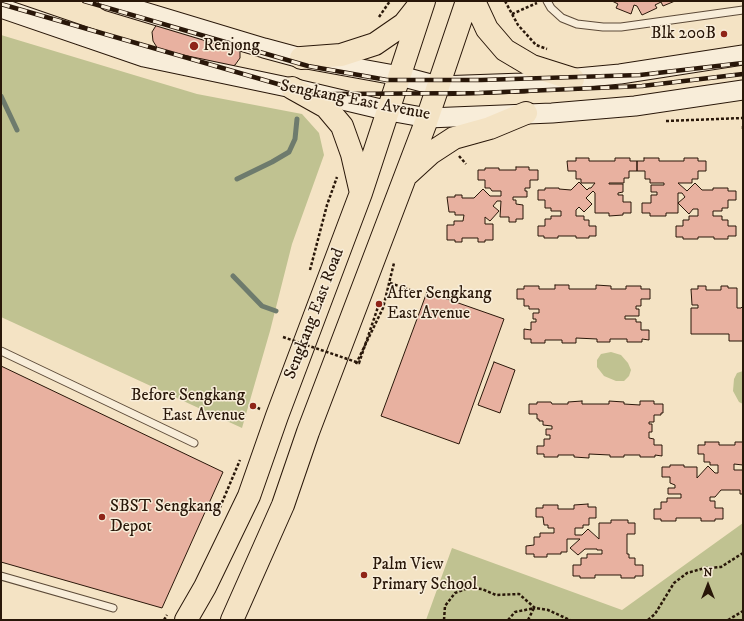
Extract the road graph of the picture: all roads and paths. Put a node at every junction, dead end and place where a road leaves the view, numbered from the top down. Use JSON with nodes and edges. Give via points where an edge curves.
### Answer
{"nodes":[{"id":1,"x":108,"y":1,"type":"edge"},
{"id":2,"x":390,"y":1,"type":"edge"},
{"id":3,"x":423,"y":1,"type":"edge"},
{"id":4,"x":467,"y":1,"type":"edge"},
{"id":5,"x":474,"y":1,"type":"edge"},
{"id":6,"x":505,"y":1,"type":"edge"},
{"id":7,"x":542,"y":1,"type":"edge"},
{"id":8,"x":546,"y":1,"type":"edge"},
{"id":9,"x":1,"y":8,"type":"edge"},
{"id":10,"x":743,"y":10,"type":"edge"},
{"id":11,"x":512,"y":14,"type":"junction"},
{"id":12,"x":379,"y":18,"type":"dead end"},
{"id":13,"x":548,"y":50,"type":"dead end"},
{"id":14,"x":743,"y":55,"type":"edge"},
{"id":15,"x":301,"y":58,"type":"junction"},
{"id":16,"x":400,"y":76,"type":"junction"},
{"id":17,"x":573,"y":79,"type":"junction"},
{"id":18,"x":438,"y":86,"type":"junction"},
{"id":19,"x":292,"y":88,"type":"junction"},
{"id":20,"x":743,"y":90,"type":"edge"},
{"id":21,"x":389,"y":111,"type":"junction"},
{"id":22,"x":526,"y":113,"type":"junction"},
{"id":23,"x":428,"y":118,"type":"junction"},
{"id":24,"x":743,"y":118,"type":"edge"},
{"id":25,"x":663,"y":121,"type":"dead end"},
{"id":26,"x":743,"y":124,"type":"edge"},
{"id":27,"x":743,"y":129,"type":"edge"},
{"id":28,"x":460,"y":157,"type":"dead end"},
{"id":29,"x":466,"y":164,"type":"dead end"},
{"id":30,"x":339,"y":172,"type":"dead end"},
{"id":31,"x":404,"y":178,"type":"junction"},
{"id":32,"x":361,"y":193,"type":"junction"},
{"id":33,"x":394,"y":261,"type":"dead end"},
{"id":34,"x":308,"y":276,"type":"dead end"},
{"id":35,"x":390,"y":283,"type":"junction"},
{"id":36,"x":410,"y":290,"type":"dead end"},
{"id":37,"x":379,"y":304,"type":"dead end"},
{"id":38,"x":292,"y":335,"type":"dead end"},
{"id":39,"x":283,"y":337,"type":"dead end"},
{"id":40,"x":289,"y":342,"type":"dead end"},
{"id":41,"x":1,"y":351,"type":"edge"},
{"id":42,"x":356,"y":364,"type":"dead end"},
{"id":43,"x":263,"y":402,"type":"dead end"},
{"id":44,"x":258,"y":416,"type":"dead end"},
{"id":45,"x":194,"y":443,"type":"dead end"},
{"id":46,"x":240,"y":459,"type":"dead end"},
{"id":47,"x":217,"y":517,"type":"dead end"},
{"id":48,"x":743,"y":553,"type":"edge"},
{"id":49,"x":1,"y":576,"type":"edge"},
{"id":50,"x":113,"y":608,"type":"dead end"},
{"id":51,"x":534,"y":608,"type":"junction"},
{"id":52,"x":743,"y":611,"type":"edge"},
{"id":53,"x":186,"y":620,"type":"edge"},
{"id":54,"x":232,"y":620,"type":"edge"},
{"id":55,"x":444,"y":620,"type":"edge"},
{"id":56,"x":508,"y":620,"type":"edge"},
{"id":57,"x":528,"y":620,"type":"edge"},
{"id":58,"x":570,"y":620,"type":"edge"},
{"id":59,"x":648,"y":620,"type":"edge"},
{"id":60,"x":728,"y":620,"type":"edge"}],
"edges":[{"from":1,"to":15,"type":"main road","name":"Sengkang East Avenue","via":[[219,36]]},
{"from":2,"to":12,"type":"path"},
{"from":3,"to":15,"type":"main road","via":[[404,24],[375,44],[341,55]]},
{"from":3,"to":16,"type":"main road","name":"Sengkang East Road"},
{"from":4,"to":18,"type":"main road","name":"Sengkang East Road"},
{"from":5,"to":17,"type":"main road","via":[[487,29],[504,50],[532,66]]},
{"from":6,"to":11,"type":"path"},
{"from":7,"to":11,"type":"path"},
{"from":8,"to":10,"type":"lane","via":[[562,18],[577,24],[603,27],[621,27]]},
{"from":9,"to":19,"type":"main road","name":"Sengkang East Avenue","via":[[144,57]]},
{"from":11,"to":13,"type":"path","via":[[536,45]]},
{"from":14,"to":17,"type":"main road","name":"Sengkang East Avenue"},
{"from":15,"to":16,"type":"main road","name":"Sengkang East Avenue"},
{"from":16,"to":18,"type":"main road","name":"Sengkang East Avenue"},
{"from":16,"to":21,"type":"main road","name":"Sengkang East Road"},
{"from":17,"to":18,"type":"main road","name":"Sengkang East Avenue","via":[[523,84]]},
{"from":18,"to":23,"type":"main road","name":"Sengkang East Road"},
{"from":19,"to":21,"type":"main road","name":"Sengkang East Avenue"},
{"from":19,"to":32,"type":"main road","via":[[326,107],[342,126]]},
{"from":20,"to":22,"type":"main road","name":"Sengkang East Avenue","via":[[634,106]]},
{"from":21,"to":23,"type":"main road","name":"Sengkang East Avenue"},
{"from":21,"to":32,"type":"main road","name":"Sengkang East Road"},
{"from":22,"to":23,"type":"main road","name":"Sengkang East Avenue"},
{"from":22,"to":31,"type":"main road","via":[[490,128],[454,138],[431,153]]},
{"from":23,"to":31,"type":"main road","name":"Sengkang East Road"},
{"from":24,"to":25,"type":"path"},
{"from":26,"to":27,"type":"path"},
{"from":28,"to":29,"type":"path"},
{"from":30,"to":34,"type":"path","via":[[327,205]]},
{"from":31,"to":54,"type":"main road","name":"Sengkang East Road","via":[[283,505]]},
{"from":32,"to":53,"type":"main road","name":"Sengkang East Road","via":[[249,496]]},
{"from":33,"to":35,"type":"path"},
{"from":35,"to":36,"type":"path"},
{"from":35,"to":42,"type":"path","via":[[383,308]]},
{"from":37,"to":39,"type":"path","bridge":true,"via":[[359,363]]},
{"from":38,"to":40,"type":"path"},
{"from":41,"to":45,"type":"lane"},
{"from":43,"to":44,"type":"path"},
{"from":46,"to":47,"type":"path"},
{"from":48,"to":59,"type":"path","via":[[721,567],[687,573],[674,583],[655,614]]},
{"from":49,"to":50,"type":"lane"},
{"from":51,"to":55,"type":"path","via":[[519,594],[496,595],[482,589],[468,588],[456,593],[445,606]]},
{"from":51,"to":56,"type":"path","via":[[515,612]]},
{"from":51,"to":57,"type":"path"},
{"from":51,"to":58,"type":"path","via":[[548,610]]},
{"from":52,"to":60,"type":"path"}]}
